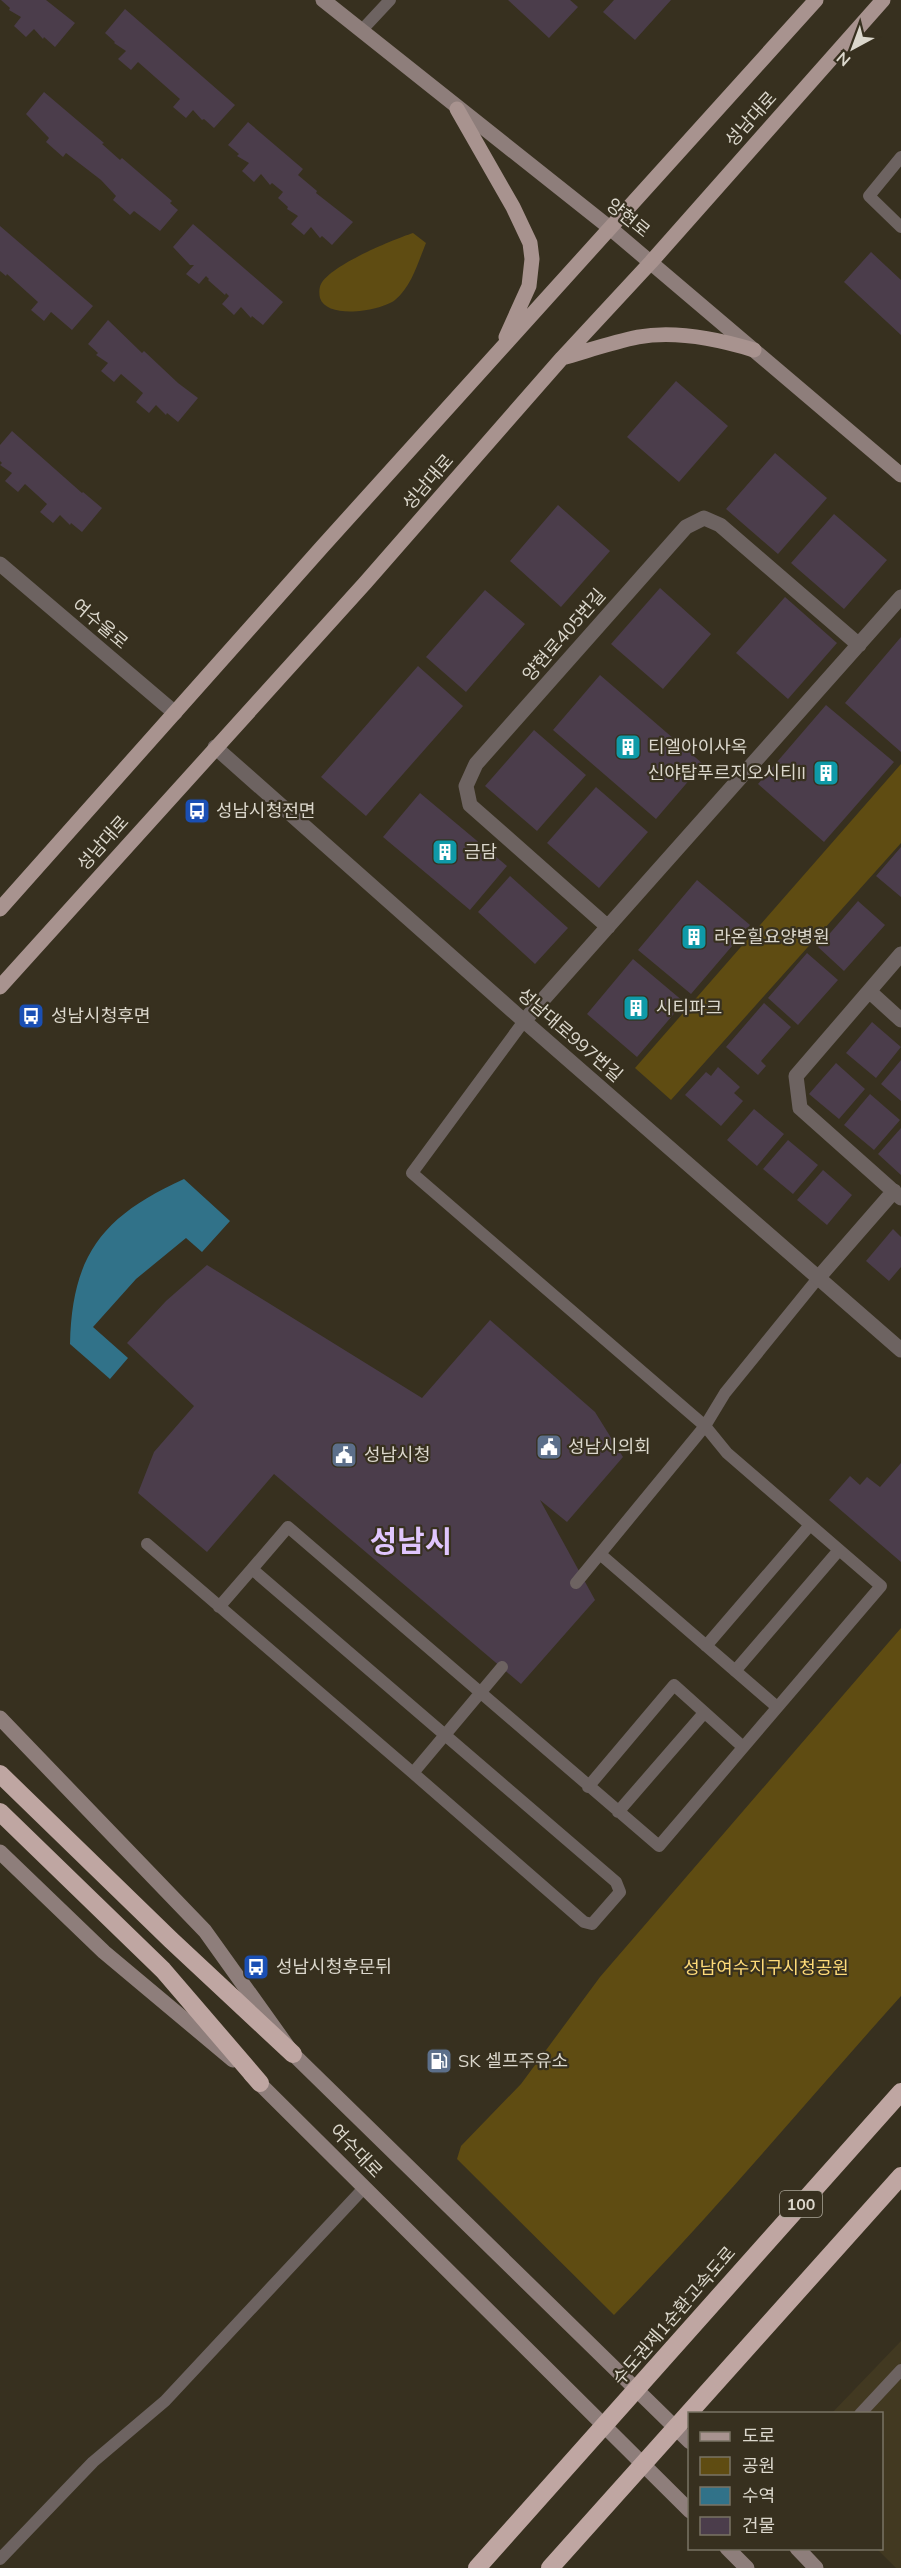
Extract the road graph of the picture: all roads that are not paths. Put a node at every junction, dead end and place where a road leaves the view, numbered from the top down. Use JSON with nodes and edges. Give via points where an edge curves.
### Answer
{"nodes":[{"id":1,"x":323,"y":0,"type":"edge"},
{"id":2,"x":390,"y":0,"type":"edge"},
{"id":3,"x":816,"y":0,"type":"edge"},
{"id":4,"x":883,"y":0,"type":"edge"},
{"id":5,"x":361,"y":31,"type":"junction"},
{"id":6,"x":457,"y":109,"type":"junction"},
{"id":7,"x":901,"y":158,"type":"edge"},
{"id":8,"x":901,"y":227,"type":"edge"},
{"id":9,"x":610,"y":228,"type":"junction"},
{"id":10,"x":651,"y":262,"type":"junction"},
{"id":11,"x":501,"y":349,"type":"junction"},
{"id":12,"x":754,"y":350,"type":"junction"},
{"id":13,"x":562,"y":357,"type":"junction"},
{"id":14,"x":901,"y":473,"type":"edge"},
{"id":15,"x":0,"y":564,"type":"edge"},
{"id":16,"x":901,"y":597,"type":"edge"},
{"id":17,"x":859,"y":645,"type":"junction"},
{"id":18,"x":175,"y":713,"type":"junction"},
{"id":19,"x":215,"y":747,"type":"junction"},
{"id":20,"x":0,"y":909,"type":"edge"},
{"id":21,"x":608,"y":927,"type":"junction"},
{"id":22,"x":901,"y":954,"type":"edge"},
{"id":23,"x":0,"y":987,"type":"edge"},
{"id":24,"x":869,"y":991,"type":"junction"},
{"id":25,"x":901,"y":1020,"type":"edge"},
{"id":26,"x":524,"y":1022,"type":"junction"},
{"id":27,"x":897,"y":1194,"type":"edge"},
{"id":28,"x":819,"y":1277,"type":"junction"},
{"id":29,"x":901,"y":1350,"type":"edge"},
{"id":30,"x":705,"y":1426,"type":"junction"},
{"id":31,"x":810,"y":1525,"type":"junction"},
{"id":32,"x":147,"y":1544,"type":"dead end"},
{"id":33,"x":839,"y":1550,"type":"junction"},
{"id":34,"x":600,"y":1554,"type":"junction"},
{"id":35,"x":252,"y":1569,"type":"junction"},
{"id":36,"x":576,"y":1584,"type":"dead end"},
{"id":37,"x":219,"y":1607,"type":"junction"},
{"id":38,"x":706,"y":1646,"type":"junction"},
{"id":39,"x":502,"y":1667,"type":"dead end"},
{"id":40,"x":735,"y":1671,"type":"junction"},
{"id":41,"x":480,"y":1694,"type":"junction"},
{"id":42,"x":777,"y":1707,"type":"junction"},
{"id":43,"x":704,"y":1713,"type":"junction"},
{"id":44,"x":0,"y":1718,"type":"edge"},
{"id":45,"x":446,"y":1735,"type":"junction"},
{"id":46,"x":743,"y":1747,"type":"junction"},
{"id":47,"x":413,"y":1773,"type":"junction"},
{"id":48,"x":0,"y":1774,"type":"edge"},
{"id":49,"x":588,"y":1787,"type":"junction"},
{"id":50,"x":0,"y":1812,"type":"edge"},
{"id":51,"x":618,"y":1812,"type":"junction"},
{"id":52,"x":0,"y":1852,"type":"edge"},
{"id":53,"x":293,"y":2054,"type":"junction"},
{"id":54,"x":261,"y":2083,"type":"junction"},
{"id":55,"x":901,"y":2092,"type":"edge"},
{"id":56,"x":901,"y":2176,"type":"edge"},
{"id":57,"x":363,"y":2189,"type":"junction"},
{"id":58,"x":901,"y":2370,"type":"edge"},
{"id":59,"x":690,"y":2412,"type":"edge"},
{"id":60,"x":862,"y":2412,"type":"edge"},
{"id":61,"x":688,"y":2414,"type":"edge"},
{"id":62,"x":688,"y":2440,"type":"edge"},
{"id":63,"x":688,"y":2509,"type":"edge"},
{"id":64,"x":729,"y":2550,"type":"edge"},
{"id":65,"x":798,"y":2550,"type":"edge"},
{"id":66,"x":0,"y":2559,"type":"edge"},
{"id":67,"x":477,"y":2568,"type":"edge"},
{"id":68,"x":550,"y":2568,"type":"edge"},
{"id":69,"x":747,"y":2568,"type":"edge"},
{"id":70,"x":816,"y":2568,"type":"edge"}],
"edges":[{"from":1,"to":5,"type":"main road","name":"양현로"},
{"from":2,"to":5,"type":"lane"},
{"from":3,"to":9,"type":"main road","name":"성남대로"},
{"from":4,"to":10,"type":"main road","name":"성남대로"},
{"from":5,"to":6,"type":"main road","name":"양현로"},
{"from":6,"to":9,"type":"main road","name":"양현로"},
{"from":6,"to":11,"type":"main road","via":[[530,243],[529,286]]},
{"from":7,"to":8,"type":"lane","via":[[869,196]]},
{"from":9,"to":10,"type":"main road","name":"양현로"},
{"from":9,"to":11,"type":"main road","name":"성남대로"},
{"from":10,"to":12,"type":"main road","name":"양현로"},
{"from":10,"to":13,"type":"main road","name":"성남대로"},
{"from":11,"to":18,"type":"main road","name":"성남대로"},
{"from":12,"to":13,"type":"main road","via":[[722,341],[664,336],[640,337]]},
{"from":12,"to":14,"type":"main road","name":"양현로"},
{"from":13,"to":19,"type":"main road","name":"성남대로","via":[[366,582]]},
{"from":15,"to":18,"type":"street","name":"여수울로"},
{"from":16,"to":17,"type":"street"},
{"from":17,"to":21,"type":"street"},
{"from":17,"to":21,"type":"street","name":"양현로405번길","via":[[720,525],[704,518],[686,527],[582,643],[476,764],[466,786],[470,805]]},
{"from":18,"to":20,"type":"main road","name":"성남대로"},
{"from":19,"to":23,"type":"main road","name":"성남대로"},
{"from":19,"to":26,"type":"street","name":"성남대로997번길"},
{"from":21,"to":26,"type":"street"},
{"from":22,"to":24,"type":"street"},
{"from":24,"to":25,"type":"street"},
{"from":24,"to":27,"type":"street","via":[[796,1076],[800,1108]]},
{"from":26,"to":28,"type":"street","name":"성남대로997번길"},
{"from":26,"to":30,"type":"lane","via":[[412,1173]]},
{"from":27,"to":28,"type":"street"},
{"from":28,"to":29,"type":"street","name":"성남대로997번길"},
{"from":28,"to":30,"type":"lane","via":[[725,1393]]},
{"from":30,"to":31,"type":"lane","via":[[727,1453]]},
{"from":30,"to":34,"type":"lane"},
{"from":31,"to":33,"type":"lane"},
{"from":31,"to":38,"type":"lane"},
{"from":32,"to":37,"type":"lane"},
{"from":33,"to":40,"type":"lane"},
{"from":33,"to":42,"type":"lane","via":[[881,1586]]},
{"from":34,"to":36,"type":"lane"},
{"from":34,"to":38,"type":"lane"},
{"from":35,"to":37,"type":"lane"},
{"from":35,"to":41,"type":"lane","via":[[288,1527]]},
{"from":35,"to":45,"type":"lane"},
{"from":37,"to":47,"type":"lane"},
{"from":38,"to":40,"type":"lane"},
{"from":39,"to":41,"type":"lane"},
{"from":40,"to":42,"type":"lane"},
{"from":41,"to":45,"type":"lane"},
{"from":41,"to":49,"type":"lane"},
{"from":42,"to":46,"type":"lane"},
{"from":43,"to":46,"type":"lane"},
{"from":43,"to":49,"type":"lane","via":[[674,1685]]},
{"from":43,"to":51,"type":"lane"},
{"from":44,"to":53,"type":"main road","via":[[205,1931]]},
{"from":45,"to":47,"type":"lane"},
{"from":45,"to":47,"type":"lane","via":[[616,1882],[620,1892],[592,1924],[584,1922]]},
{"from":46,"to":51,"type":"lane","via":[[659,1846]]},
{"from":48,"to":53,"type":"highway","name":"여수대로"},
{"from":49,"to":51,"type":"lane"},
{"from":50,"to":54,"type":"highway","name":"여수대로","via":[[163,1970]]},
{"from":52,"to":54,"type":"main road","via":[[104,1952]]},
{"from":53,"to":62,"type":"main road","name":"여수대로"},
{"from":54,"to":57,"type":"main road","name":"여수대로"},
{"from":55,"to":67,"type":"highway","name":"수도권제1순환고속도로","number":"100"},
{"from":56,"to":59,"type":"highway"},
{"from":57,"to":63,"type":"main road","name":"여수대로"},
{"from":57,"to":66,"type":"lane","via":[[165,2401],[93,2462]]},
{"from":58,"to":60,"type":"lane"},
{"from":61,"to":68,"type":"highway"},
{"from":64,"to":69,"type":"main road"},
{"from":65,"to":70,"type":"main road"}]}
